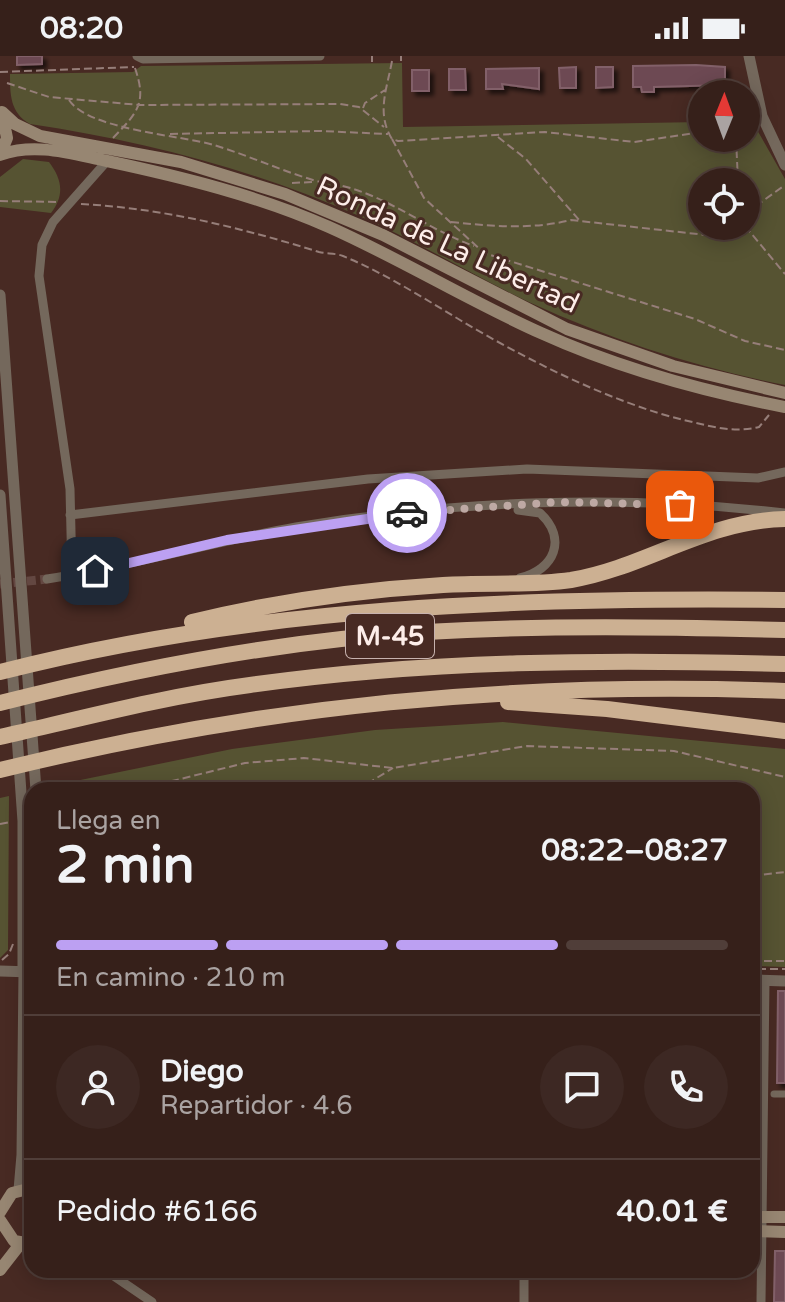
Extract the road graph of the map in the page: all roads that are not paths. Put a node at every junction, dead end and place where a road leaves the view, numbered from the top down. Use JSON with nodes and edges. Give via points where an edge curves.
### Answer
{"nodes":[{"id":1,"x":320,"y":56,"type":"edge"},
{"id":2,"x":749,"y":56,"type":"edge"},
{"id":3,"x":254,"y":57,"type":"edge"},
{"id":4,"x":138,"y":62,"type":"edge"},
{"id":5,"x":1,"y":110,"type":"edge"},
{"id":6,"x":0,"y":155,"type":"edge"},
{"id":7,"x":107,"y":161,"type":"junction"},
{"id":8,"x":785,"y":165,"type":"edge"},
{"id":9,"x":0,"y":295,"type":"edge"},
{"id":10,"x":785,"y":393,"type":"edge"},
{"id":11,"x":785,"y":407,"type":"edge"},
{"id":12,"x":785,"y":472,"type":"edge"},
{"id":13,"x":0,"y":495,"type":"edge"},
{"id":14,"x":471,"y":509,"type":"junction"},
{"id":15,"x":70,"y":515,"type":"junction"},
{"id":16,"x":785,"y":516,"type":"edge"},
{"id":17,"x":72,"y":575,"type":"junction"},
{"id":18,"x":47,"y":579,"type":"tunnel mouth"},
{"id":19,"x":488,"y":583,"type":"junction"},
{"id":20,"x":785,"y":600,"type":"edge"},
{"id":21,"x":785,"y":630,"type":"edge"},
{"id":22,"x":122,"y":645,"type":"junction"},
{"id":23,"x":785,"y":664,"type":"edge"},
{"id":24,"x":0,"y":672,"type":"edge"},
{"id":25,"x":785,"y":691,"type":"edge"},
{"id":26,"x":0,"y":703,"type":"edge"},
{"id":27,"x":357,"y":704,"type":"junction"},
{"id":28,"x":785,"y":731,"type":"edge"},
{"id":29,"x":0,"y":737,"type":"edge"},
{"id":30,"x":0,"y":770,"type":"edge"},
{"id":31,"x":35,"y":782,"type":"edge"},
{"id":32,"x":24,"y":855,"type":"edge"},
{"id":33,"x":0,"y":971,"type":"edge"},
{"id":34,"x":24,"y":972,"type":"edge"},
{"id":35,"x":760,"y":980,"type":"edge"},
{"id":36,"x":785,"y":981,"type":"edge"},
{"id":37,"x":760,"y":1028,"type":"edge"},
{"id":38,"x":24,"y":1077,"type":"edge"},
{"id":39,"x":774,"y":1094,"type":"dead end"},
{"id":40,"x":785,"y":1094,"type":"edge"},
{"id":41,"x":763,"y":1099,"type":"joint"},
{"id":42,"x":760,"y":1158,"type":"edge"},
{"id":43,"x":24,"y":1189,"type":"edge"},
{"id":44,"x":18,"y":1190,"type":"junction"},
{"id":45,"x":1,"y":1204,"type":"edge"},
{"id":46,"x":760,"y":1217,"type":"edge"},
{"id":47,"x":785,"y":1217,"type":"edge"},
{"id":48,"x":1,"y":1230,"type":"edge"},
{"id":49,"x":760,"y":1232,"type":"edge"},
{"id":50,"x":785,"y":1232,"type":"edge"},
{"id":51,"x":24,"y":1242,"type":"edge"},
{"id":52,"x":24,"y":1247,"type":"edge"},
{"id":53,"x":0,"y":1270,"type":"edge"},
{"id":54,"x":117,"y":1278,"type":"edge"},
{"id":55,"x":524,"y":1278,"type":"edge"},
{"id":56,"x":760,"y":1278,"type":"edge"},
{"id":57,"x":152,"y":1302,"type":"edge"},
{"id":58,"x":524,"y":1302,"type":"edge"},
{"id":59,"x":761,"y":1302,"type":"edge"}],
"edges":[{"from":1,"to":3,"type":"street"},
{"from":2,"to":8,"type":"street","via":[[762,116]]},
{"from":3,"to":4,"type":"street"},
{"from":5,"to":6,"type":"main road","via":[[7,138]]},
{"from":5,"to":10,"type":"main road","name":"Ronda de La Libertad","via":[[40,136],[181,162],[285,194],[383,235],[567,329],[673,366]]},
{"from":6,"to":7,"type":"main road","name":"Ronda de La Libertad","via":[[26,148]]},
{"from":7,"to":11,"type":"main road","name":"Ronda de La Libertad","via":[[281,208],[568,344],[703,389]]},
{"from":7,"to":15,"type":"street","via":[[53,222],[42,245],[39,276]]},
{"from":9,"to":31,"type":"street"},
{"from":12,"to":15,"type":"street","via":[[758,478],[511,470],[368,479]]},
{"from":13,"to":32,"type":"street"},
{"from":14,"to":16,"type":"street","via":[[636,503]]},
{"from":14,"to":17,"type":"street","via":[[299,527]]},
{"from":14,"to":19,"type":"street","via":[[540,513],[555,539],[551,562],[543,570]]},
{"from":15,"to":17,"type":"street"},
{"from":16,"to":19,"type":"highway","via":[[715,528],[618,568],[572,579]]},
{"from":17,"to":18,"type":"street"},
{"from":19,"to":22,"type":"highway","via":[[292,601],[198,621]]},
{"from":20,"to":22,"type":"highway","via":[[534,600],[424,606],[300,616]]},
{"from":21,"to":26,"type":"highway","number":"M-45","via":[[603,625],[424,632],[239,653],[108,676]]},
{"from":22,"to":24,"type":"highway"},
{"from":23,"to":29,"type":"highway","number":"M-45","via":[[609,659],[387,671],[249,685]]},
{"from":25,"to":27,"type":"highway","via":[[582,689]]},
{"from":27,"to":28,"type":"highway","via":[[521,702]]},
{"from":27,"to":30,"type":"highway","via":[[195,728]]},
{"from":33,"to":34,"type":"street"},
{"from":35,"to":36,"type":"street"},
{"from":37,"to":41,"type":"street"},
{"from":38,"to":44,"type":"street"},
{"from":39,"to":40,"type":"street"},
{"from":41,"to":42,"type":"street"},
{"from":43,"to":44,"type":"main road"},
{"from":44,"to":45,"type":"main road"},
{"from":46,"to":47,"type":"main road"},
{"from":48,"to":51,"type":"main road"},
{"from":49,"to":50,"type":"main road"},
{"from":52,"to":53,"type":"main road"},
{"from":54,"to":57,"type":"street"},
{"from":55,"to":58,"type":"street"},
{"from":56,"to":59,"type":"street"}]}
